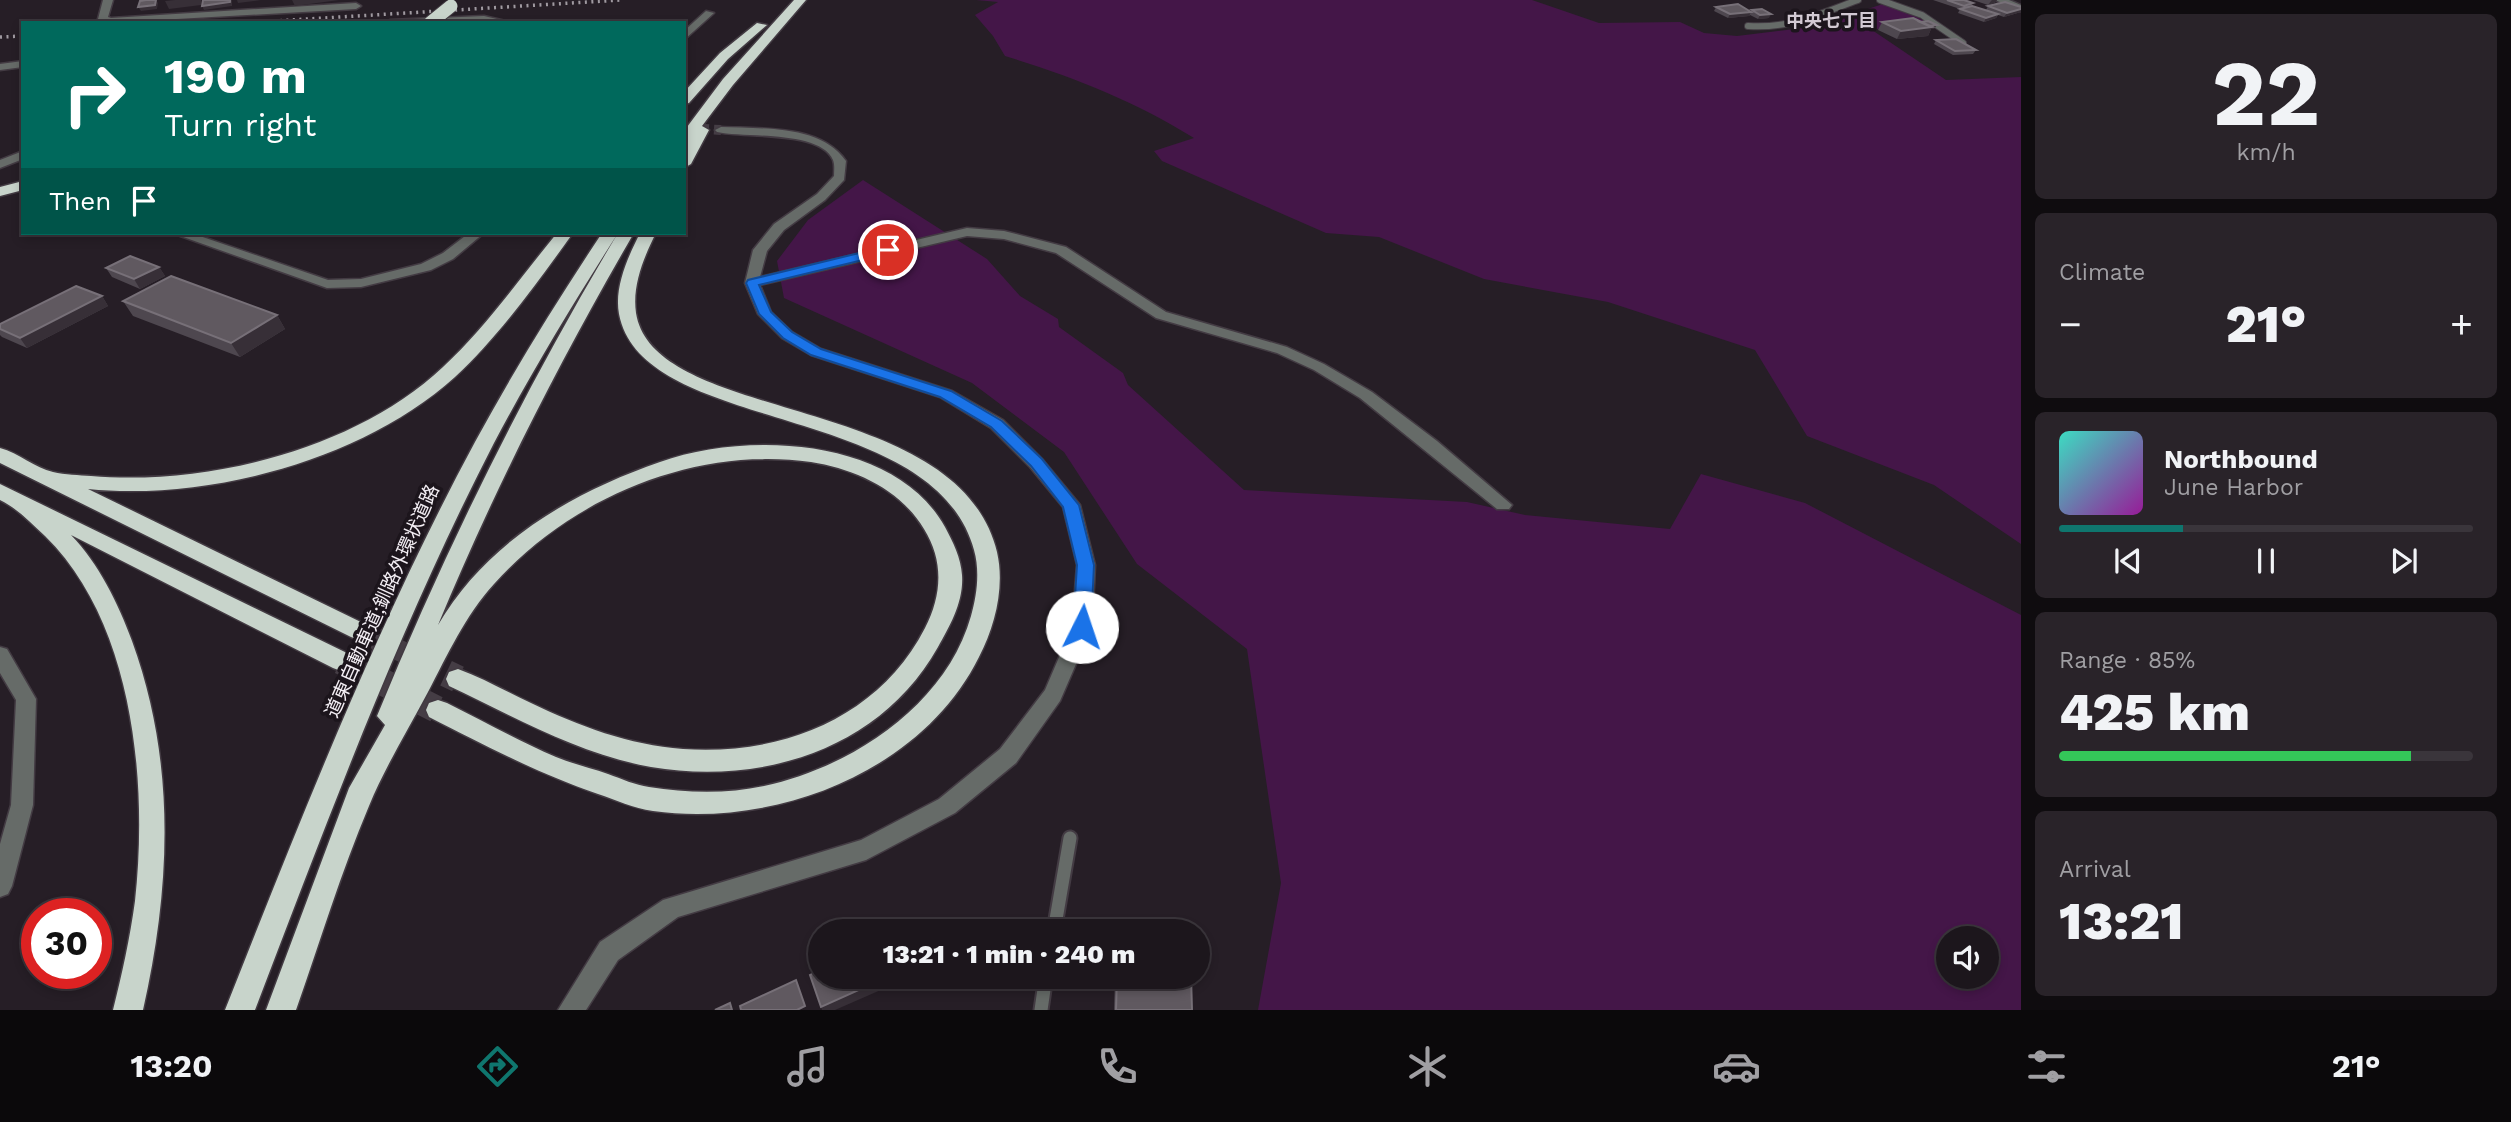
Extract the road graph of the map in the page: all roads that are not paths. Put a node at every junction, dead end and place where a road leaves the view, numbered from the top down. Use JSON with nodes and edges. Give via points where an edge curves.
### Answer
{"nodes":[{"id":1,"x":108,"y":0,"type":"edge"},
{"id":2,"x":800,"y":0,"type":"edge"},
{"id":3,"x":1858,"y":0,"type":"edge"},
{"id":4,"x":1880,"y":0,"type":"edge"},
{"id":5,"x":2000,"y":0,"type":"edge"},
{"id":6,"x":784,"y":1,"type":"edge"},
{"id":7,"x":450,"y":3,"type":"edge"},
{"id":8,"x":356,"y":6,"type":"dead end"},
{"id":9,"x":2021,"y":8,"type":"edge"},
{"id":10,"x":709,"y":13,"type":"dead end"},
{"id":11,"x":108,"y":21,"type":"edge"},
{"id":12,"x":126,"y":21,"type":"edge"},
{"id":13,"x":423,"y":21,"type":"edge"},
{"id":14,"x":432,"y":21,"type":"edge"},
{"id":15,"x":437,"y":21,"type":"edge"},
{"id":16,"x":496,"y":21,"type":"edge"},
{"id":17,"x":761,"y":25,"type":"junction"},
{"id":18,"x":1748,"y":26,"type":"dead end"},
{"id":19,"x":686,"y":35,"type":"edge"},
{"id":20,"x":1963,"y":43,"type":"edge"},
{"id":21,"x":21,"y":64,"type":"edge"},
{"id":22,"x":0,"y":67,"type":"edge"},
{"id":23,"x":728,"y":82,"type":"junction"},
{"id":24,"x":686,"y":98,"type":"edge"},
{"id":25,"x":686,"y":119,"type":"edge"},
{"id":26,"x":721,"y":130,"type":"tunnel mouth"},
{"id":27,"x":686,"y":138,"type":"edge"},
{"id":28,"x":21,"y":156,"type":"edge"},
{"id":29,"x":686,"y":160,"type":"edge"},
{"id":30,"x":0,"y":164,"type":"edge"},
{"id":31,"x":21,"y":180,"type":"edge"},
{"id":32,"x":21,"y":186,"type":"edge"},
{"id":33,"x":0,"y":187,"type":"edge"},
{"id":34,"x":0,"y":192,"type":"edge"},
{"id":35,"x":185,"y":235,"type":"edge"},
{"id":36,"x":474,"y":235,"type":"edge"},
{"id":37,"x":563,"y":235,"type":"edge"},
{"id":38,"x":609,"y":235,"type":"edge"},
{"id":39,"x":624,"y":235,"type":"edge"},
{"id":40,"x":648,"y":235,"type":"edge"},
{"id":41,"x":752,"y":283,"type":"junction"},
{"id":42,"x":0,"y":455,"type":"edge"},
{"id":43,"x":50,"y":479,"type":"junction"},
{"id":44,"x":0,"y":491,"type":"edge"},
{"id":45,"x":26,"y":505,"type":"junction"},
{"id":46,"x":1503,"y":505,"type":"dead end"},
{"id":47,"x":359,"y":631,"type":"tunnel mouth"},
{"id":48,"x":0,"y":655,"type":"edge"},
{"id":49,"x":341,"y":661,"type":"tunnel mouth"},
{"id":50,"x":393,"y":668,"type":"junction"},
{"id":51,"x":458,"y":679,"type":"tunnel mouth"},
{"id":52,"x":438,"y":710,"type":"tunnel mouth"},
{"id":53,"x":357,"y":802,"type":"junction"},
{"id":54,"x":1070,"y":838,"type":"dead end"},
{"id":55,"x":0,"y":886,"type":"edge"},
{"id":56,"x":1056,"y":919,"type":"edge"},
{"id":57,"x":1044,"y":989,"type":"edge"},
{"id":58,"x":128,"y":1010,"type":"edge"},
{"id":59,"x":240,"y":1010,"type":"edge"},
{"id":60,"x":281,"y":1010,"type":"edge"},
{"id":61,"x":571,"y":1010,"type":"edge"},
{"id":62,"x":1041,"y":1010,"type":"edge"}],
"edges":[{"from":1,"to":11,"type":"street","via":[[103,19]]},
{"from":2,"to":23,"type":"highway"},
{"from":3,"to":18,"type":"lane","via":[[1788,25]]},
{"from":4,"to":20,"type":"lane","via":[[1922,15]]},
{"from":5,"to":9,"type":"street"},
{"from":6,"to":17,"type":"highway"},
{"from":7,"to":13,"type":"highway"},
{"from":7,"to":14,"type":"highway","bridge":true},
{"from":8,"to":12,"type":"street"},
{"from":10,"to":19,"type":"street"},
{"from":15,"to":16,"type":"street"},
{"from":17,"to":24,"type":"highway","via":[[724,56]]},
{"from":17,"to":25,"type":"highway"},
{"from":21,"to":22,"type":"street"},
{"from":23,"to":27,"type":"highway"},
{"from":23,"to":29,"type":"highway"},
{"from":26,"to":41,"type":"street","via":[[796,136],[822,143],[840,161],[840,177],[779,227],[760,250]]},
{"from":28,"to":30,"type":"street"},
{"from":31,"to":33,"type":"highway"},
{"from":32,"to":34,"type":"highway"},
{"from":35,"to":36,"type":"street","via":[[327,284],[372,281],[426,267]]},
{"from":37,"to":43,"type":"highway","via":[[448,373],[415,399],[335,442],[281,462],[165,484]]},
{"from":38,"to":50,"type":"highway","name":"道東自動車道;釧路外環状道路","via":[[525,370],[475,463]]},
{"from":39,"to":50,"type":"highway","name":"道東自動車道;釧路外環状道路","via":[[492,476],[429,614]]},
{"from":40,"to":52,"type":"highway","via":[[629,276],[628,317],[638,339],[660,362],[695,384],[859,437],[907,460],[942,484],[970,517],[985,548],[989,585],[984,621],[968,659],[946,692],[913,724],[874,751],[779,793],[718,804],[647,799],[549,766]]},
{"from":41,"to":46,"type":"street","via":[[967,233],[1004,235],[1061,250],[1161,314],[1282,350],[1319,367],[1431,444]]},
{"from":41,"to":61,"type":"street","via":[[765,314],[787,335],[816,352],[946,394],[996,424],[1036,463],[1071,505],[1086,565],[1082,627],[1054,695],[1008,756],[947,806],[866,849],[671,908],[609,951]]},
{"from":42,"to":43,"type":"highway"},
{"from":43,"to":47,"type":"highway"},
{"from":44,"to":45,"type":"highway"},
{"from":45,"to":49,"type":"highway"},
{"from":45,"to":58,"type":"highway","via":[[86,568],[113,615],[146,737],[153,817],[148,895]]},
{"from":48,"to":55,"type":"street","via":[[26,699],[22,805]]},
{"from":50,"to":53,"type":"highway","name":"道東自動車道;釧路外環状道路"},
{"from":50,"to":59,"type":"highway","name":"道東自動車道;釧路外環状道路","via":[[313,823]]},
{"from":51,"to":53,"type":"highway","via":[[588,739],[666,760],[723,762],[771,755],[815,743],[852,723],[903,681],[930,641],[948,602],[950,565],[936,529],[912,497],[879,476],[838,460],[797,452],[752,453],[660,468],[568,510],[491,575],[454,618]]},
{"from":53,"to":60,"type":"highway","name":"道東自動車道;釧路外環状道路"},
{"from":54,"to":56,"type":"lane"},
{"from":57,"to":62,"type":"lane"}]}
